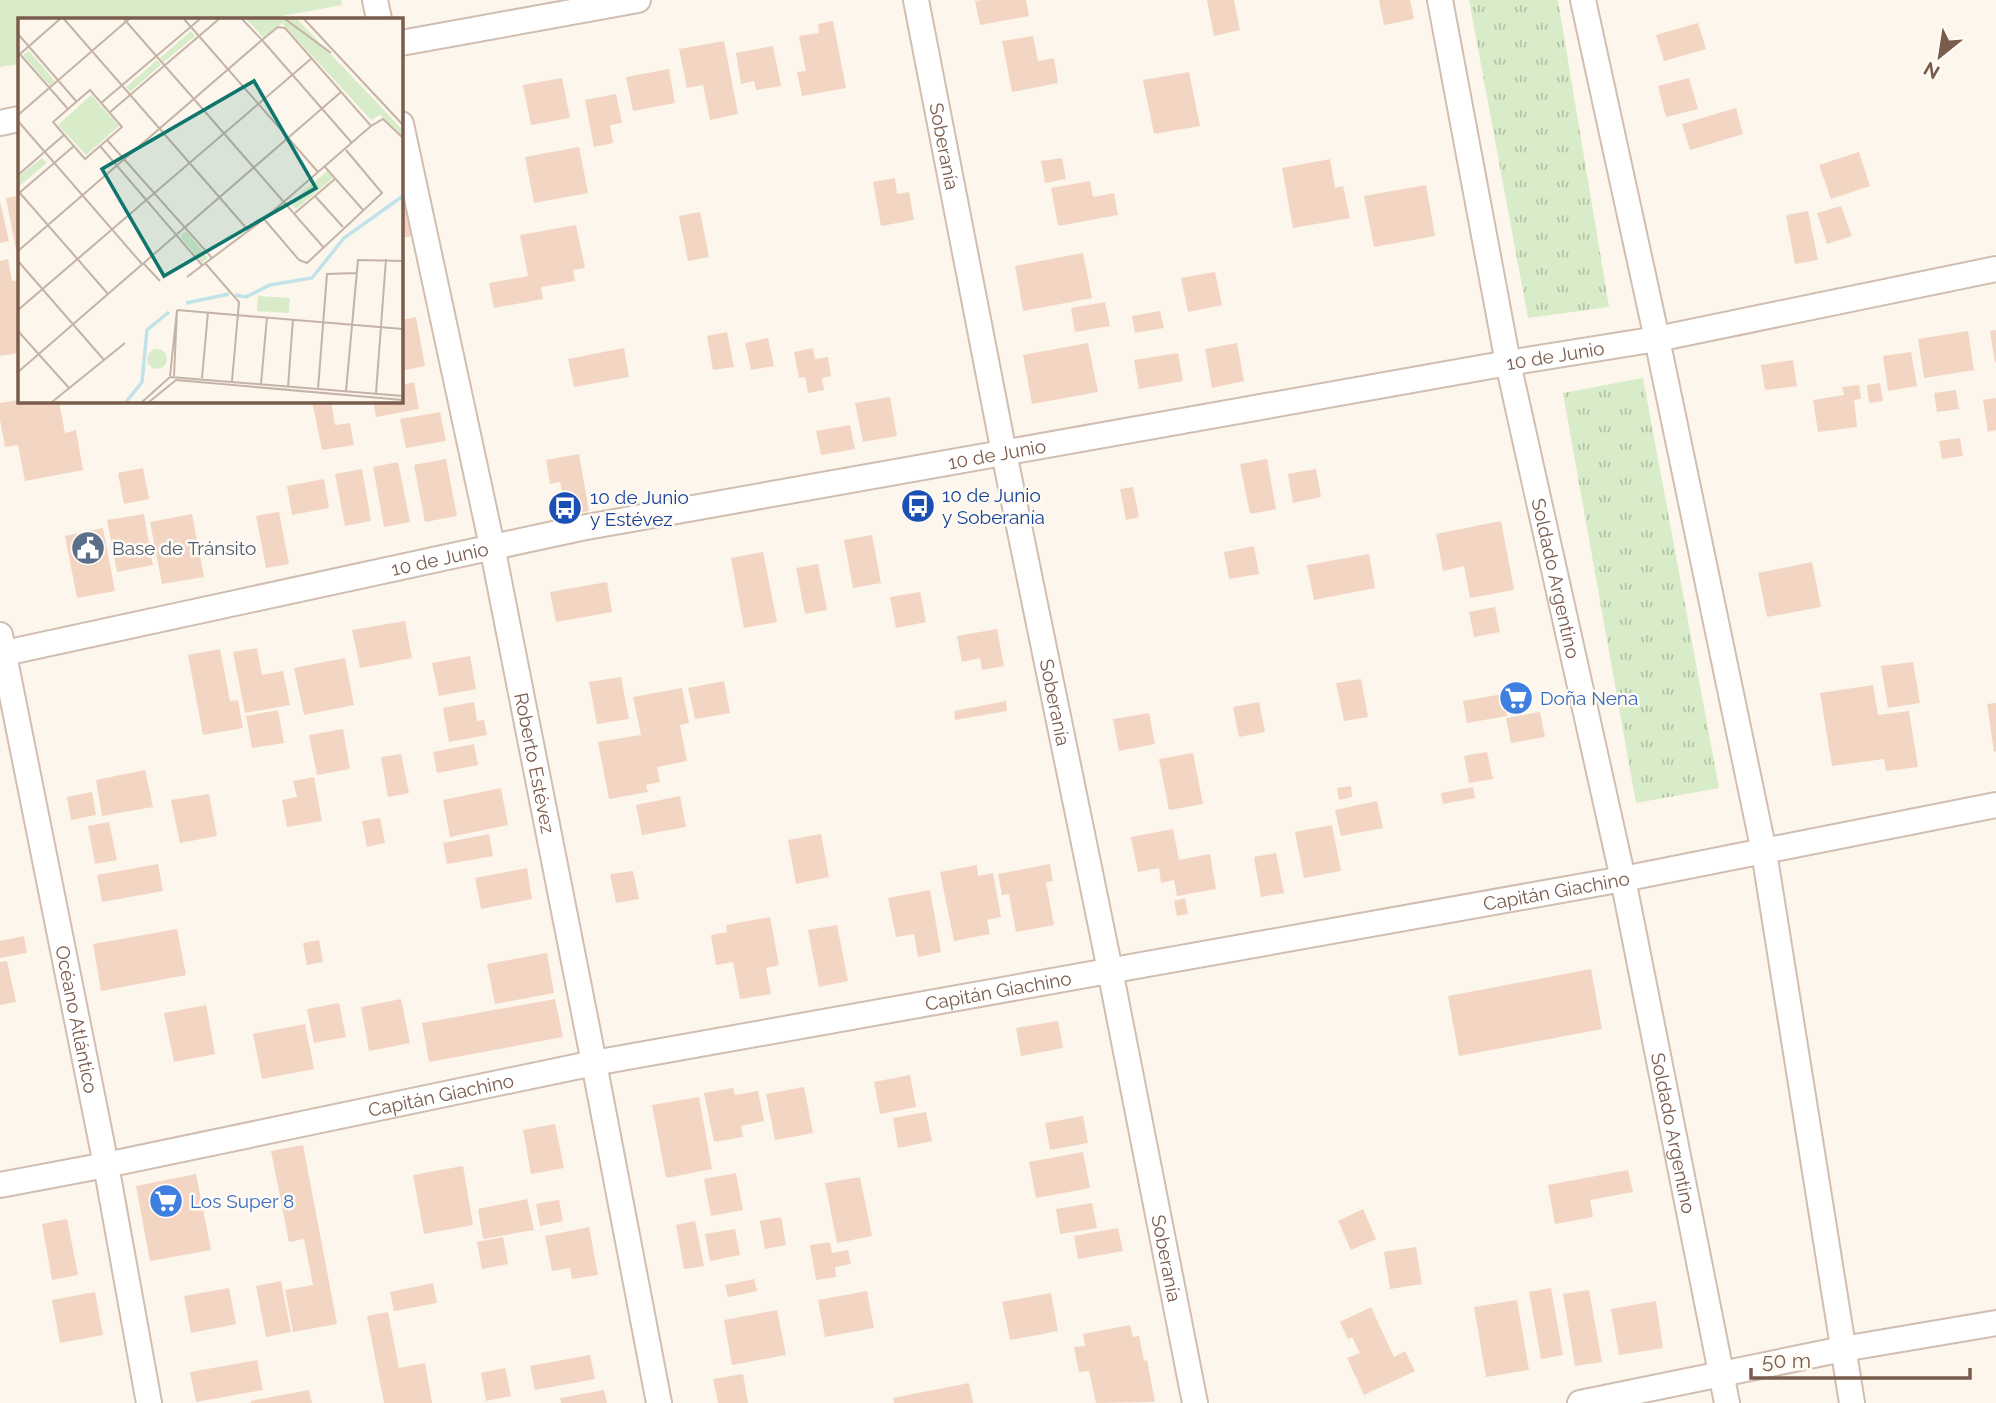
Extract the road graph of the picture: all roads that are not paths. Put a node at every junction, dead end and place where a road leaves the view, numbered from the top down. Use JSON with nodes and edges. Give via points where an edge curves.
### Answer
{"nodes":[{"id":1,"x":375,"y":0,"type":"edge"},
{"id":2,"x":638,"y":0,"type":"edge"},
{"id":3,"x":916,"y":0,"type":"edge"},
{"id":4,"x":1440,"y":0,"type":"edge"},
{"id":5,"x":1583,"y":0,"type":"edge"},
{"id":6,"x":379,"y":18,"type":"edge"},
{"id":7,"x":402,"y":43,"type":"edge"},
{"id":8,"x":18,"y":119,"type":"edge"},
{"id":9,"x":0,"y":123,"type":"edge"},
{"id":10,"x":402,"y":129,"type":"edge"},
{"id":11,"x":1996,"y":269,"type":"edge"},
{"id":12,"x":1657,"y":340,"type":"junction"},
{"id":13,"x":1508,"y":363,"type":"junction"},
{"id":14,"x":1004,"y":453,"type":"junction"},
{"id":15,"x":492,"y":546,"type":"junction"},
{"id":16,"x":1,"y":648,"type":"edge"},
{"id":17,"x":1996,"y":805,"type":"edge"},
{"id":18,"x":1764,"y":852,"type":"junction"},
{"id":19,"x":1623,"y":879,"type":"junction"},
{"id":20,"x":1110,"y":970,"type":"junction"},
{"id":21,"x":594,"y":1063,"type":"junction"},
{"id":22,"x":106,"y":1165,"type":"junction"},
{"id":23,"x":0,"y":1185,"type":"edge"},
{"id":24,"x":1996,"y":1323,"type":"edge"},
{"id":25,"x":1843,"y":1349,"type":"junction"},
{"id":26,"x":1721,"y":1375,"type":"junction"},
{"id":27,"x":149,"y":1403,"type":"edge"},
{"id":28,"x":659,"y":1403,"type":"edge"},
{"id":29,"x":1195,"y":1403,"type":"edge"},
{"id":30,"x":1580,"y":1403,"type":"edge"},
{"id":31,"x":1727,"y":1403,"type":"edge"},
{"id":32,"x":1852,"y":1403,"type":"edge"}],
"edges":[{"from":1,"to":6,"type":"street"},
{"from":2,"to":7,"type":"street"},
{"from":3,"to":14,"type":"street","name":"Soberanía"},
{"from":4,"to":13,"type":"street","name":"Soldado Argentino"},
{"from":5,"to":12,"type":"street"},
{"from":8,"to":9,"type":"street"},
{"from":10,"to":15,"type":"street","name":"Roberto Estévez"},
{"from":11,"to":12,"type":"street","name":"10 de Junio"},
{"from":12,"to":13,"type":"street","name":"10 de Junio"},
{"from":12,"to":18,"type":"street"},
{"from":13,"to":14,"type":"street","name":"10 de Junio"},
{"from":13,"to":19,"type":"street","name":"Soldado Argentino"},
{"from":14,"to":15,"type":"street","name":"10 de Junio"},
{"from":14,"to":20,"type":"street","name":"Soberanía"},
{"from":15,"to":16,"type":"street","name":"10 de Junio"},
{"from":15,"to":21,"type":"street","name":"Roberto Estévez"},
{"from":16,"to":22,"type":"street","name":"Océano Atlántico"},
{"from":17,"to":18,"type":"street","name":"Capitán Giachino"},
{"from":18,"to":19,"type":"street","name":"Capitán Giachino"},
{"from":18,"to":25,"type":"street"},
{"from":19,"to":20,"type":"street","name":"Capitán Giachino"},
{"from":19,"to":26,"type":"street","name":"Soldado Argentino"},
{"from":20,"to":21,"type":"street","name":"Capitán Giachino"},
{"from":20,"to":29,"type":"street","name":"Soberanía"},
{"from":21,"to":22,"type":"street","name":"Capitán Giachino"},
{"from":21,"to":28,"type":"street","name":"Roberto Estévez"},
{"from":22,"to":23,"type":"street","name":"Capitán Giachino"},
{"from":22,"to":27,"type":"street","name":"Océano Atlántico"},
{"from":24,"to":25,"type":"street"},
{"from":25,"to":26,"type":"street"},
{"from":25,"to":32,"type":"street"},
{"from":26,"to":30,"type":"street"},
{"from":26,"to":31,"type":"street","name":"Soldado Argentino"}]}
